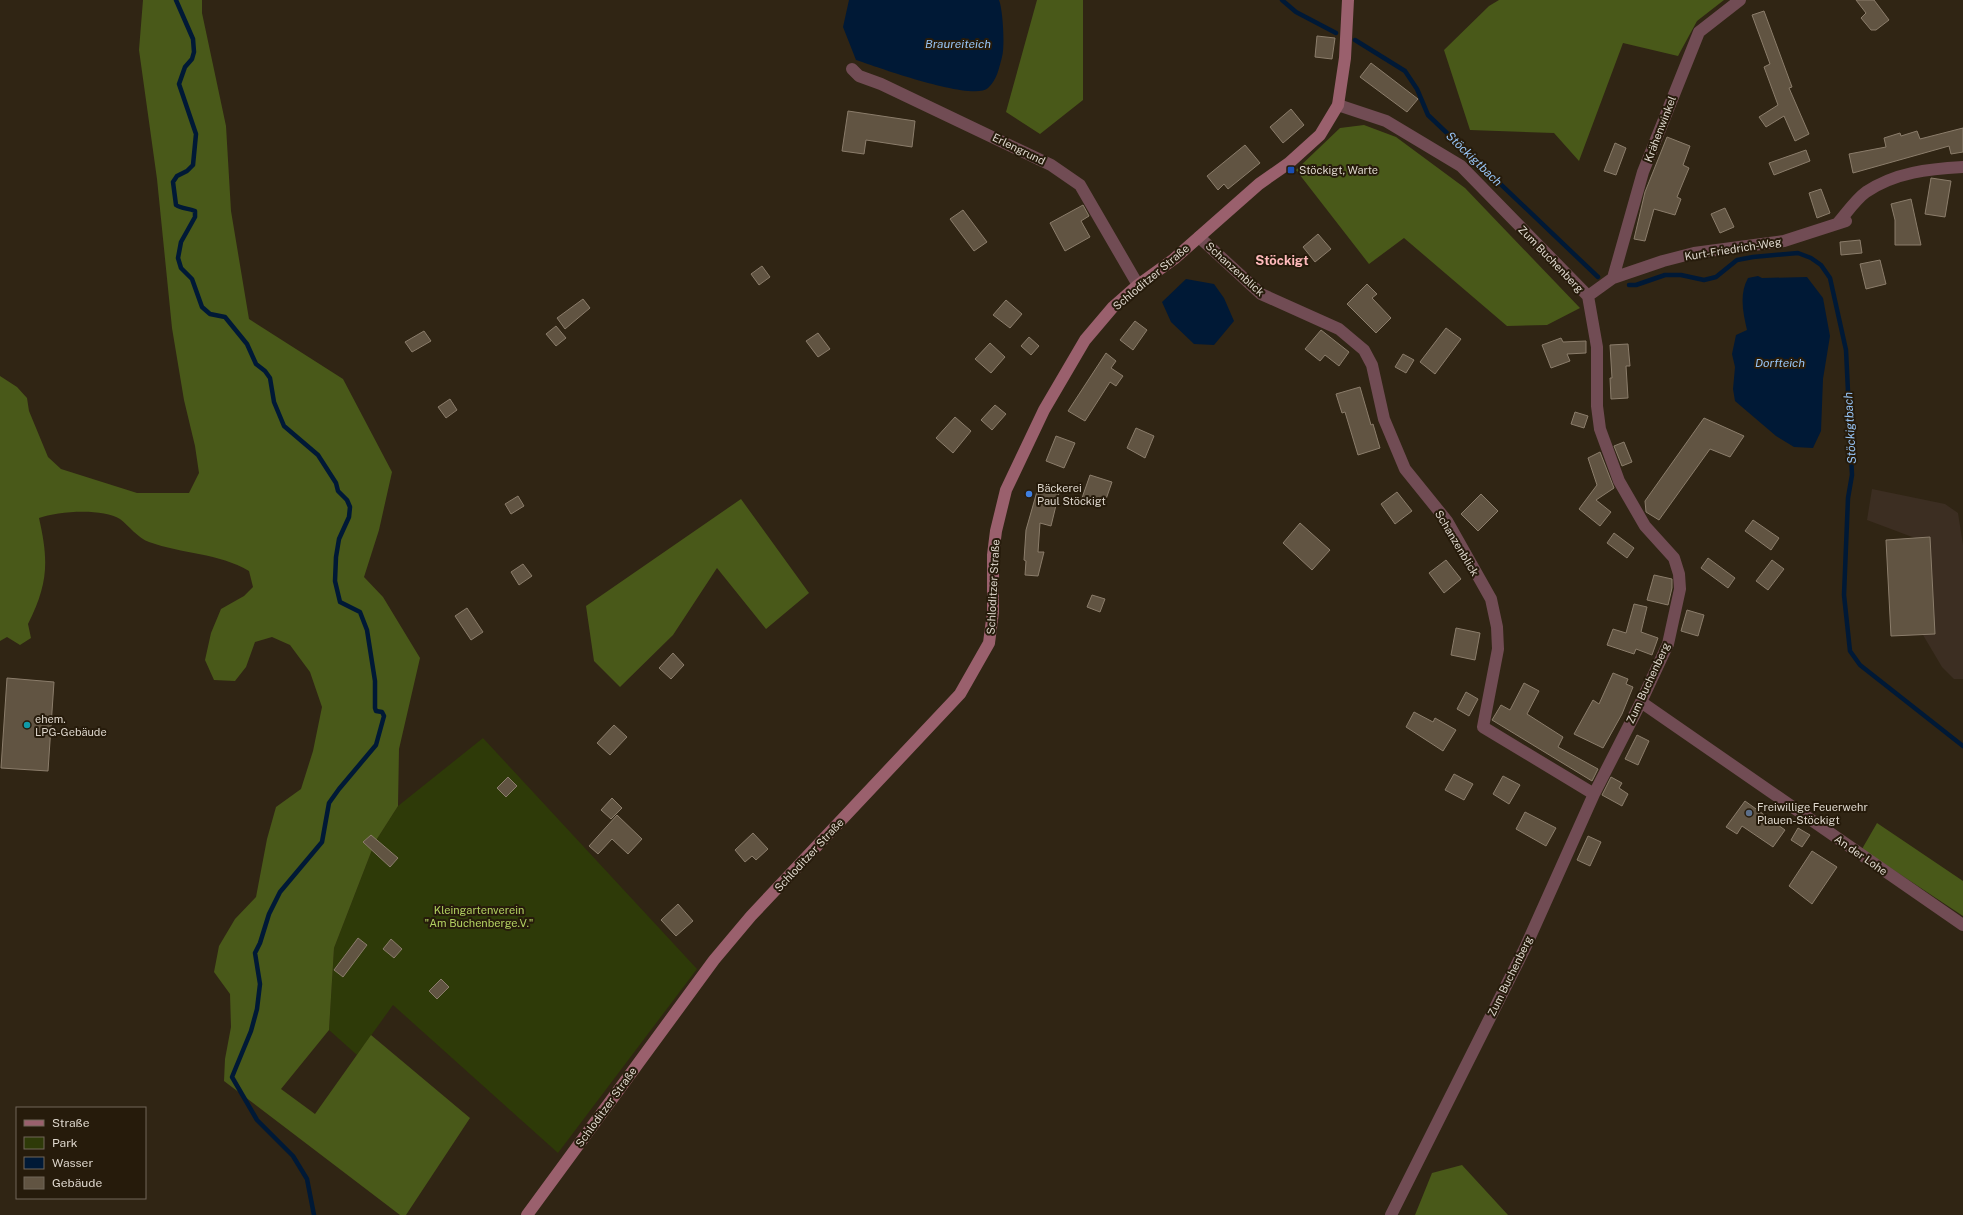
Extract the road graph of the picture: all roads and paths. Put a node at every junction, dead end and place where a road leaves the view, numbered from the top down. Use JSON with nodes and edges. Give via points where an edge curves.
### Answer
{"nodes":[{"id":1,"x":1348,"y":0,"type":"edge"},
{"id":2,"x":1740,"y":0,"type":"edge"},
{"id":3,"x":852,"y":69,"type":"dead end"},
{"id":4,"x":1338,"y":105,"type":"junction"},
{"id":5,"x":1963,"y":167,"type":"edge"},
{"id":6,"x":1199,"y":237,"type":"junction"},
{"id":7,"x":1613,"y":278,"type":"junction"},
{"id":8,"x":1138,"y":285,"type":"junction"},
{"id":9,"x":1588,"y":296,"type":"junction"},
{"id":10,"x":1641,"y":702,"type":"junction"},
{"id":11,"x":1594,"y":794,"type":"junction"},
{"id":12,"x":1963,"y":925,"type":"edge"},
{"id":13,"x":527,"y":1215,"type":"edge"},
{"id":14,"x":1391,"y":1215,"type":"edge"}],
"edges":[{"from":1,"to":4,"type":"street","name":"Schloditzer Straße","via":[[1345,58]]},
{"from":2,"to":7,"type":"street","name":"Krähenwinkel","via":[[1699,32],[1643,172]]},
{"from":3,"to":8,"type":"street","name":"Erlengrund","via":[[859,76],[1051,165],[1080,185]]},
{"from":4,"to":6,"type":"street","name":"Schloditzer Straße","via":[[1320,135]]},
{"from":4,"to":9,"type":"street","name":"Zum Buchenberg","via":[[1386,121],[1461,166]]},
{"from":5,"to":7,"type":"street","name":"Kurt-Friedrich-Weg","via":[[1921,169],[1887,181],[1865,193],[1841,223],[1784,241],[1694,253]]},
{"from":6,"to":8,"type":"street","name":"Schloditzer Straße"},
{"from":6,"to":11,"type":"street","name":"Schanzenblick","via":[[1261,294],[1339,329],[1364,350],[1372,365],[1384,419],[1405,469],[1446,521],[1491,600],[1497,627],[1498,648],[1483,727]]},
{"from":7,"to":9,"type":"street","name":"Kurt-Friedrich-Weg"},
{"from":8,"to":13,"type":"street","name":"Schloditzer Straße","via":[[1113,307],[1085,340],[1044,410],[1006,490],[993,554],[994,612],[989,643],[960,694],[751,916],[714,960]]},
{"from":9,"to":10,"type":"street","name":"Zum Buchenberg","via":[[1597,347],[1597,406],[1600,429],[1619,481],[1645,526],[1674,558],[1679,574],[1680,589],[1668,644]]},
{"from":10,"to":11,"type":"street","name":"Zum Buchenberg"},
{"from":10,"to":12,"type":"street","name":"An der Lohe"},
{"from":11,"to":14,"type":"street","name":"Zum Buchenberg","via":[[1525,948]]}]}
